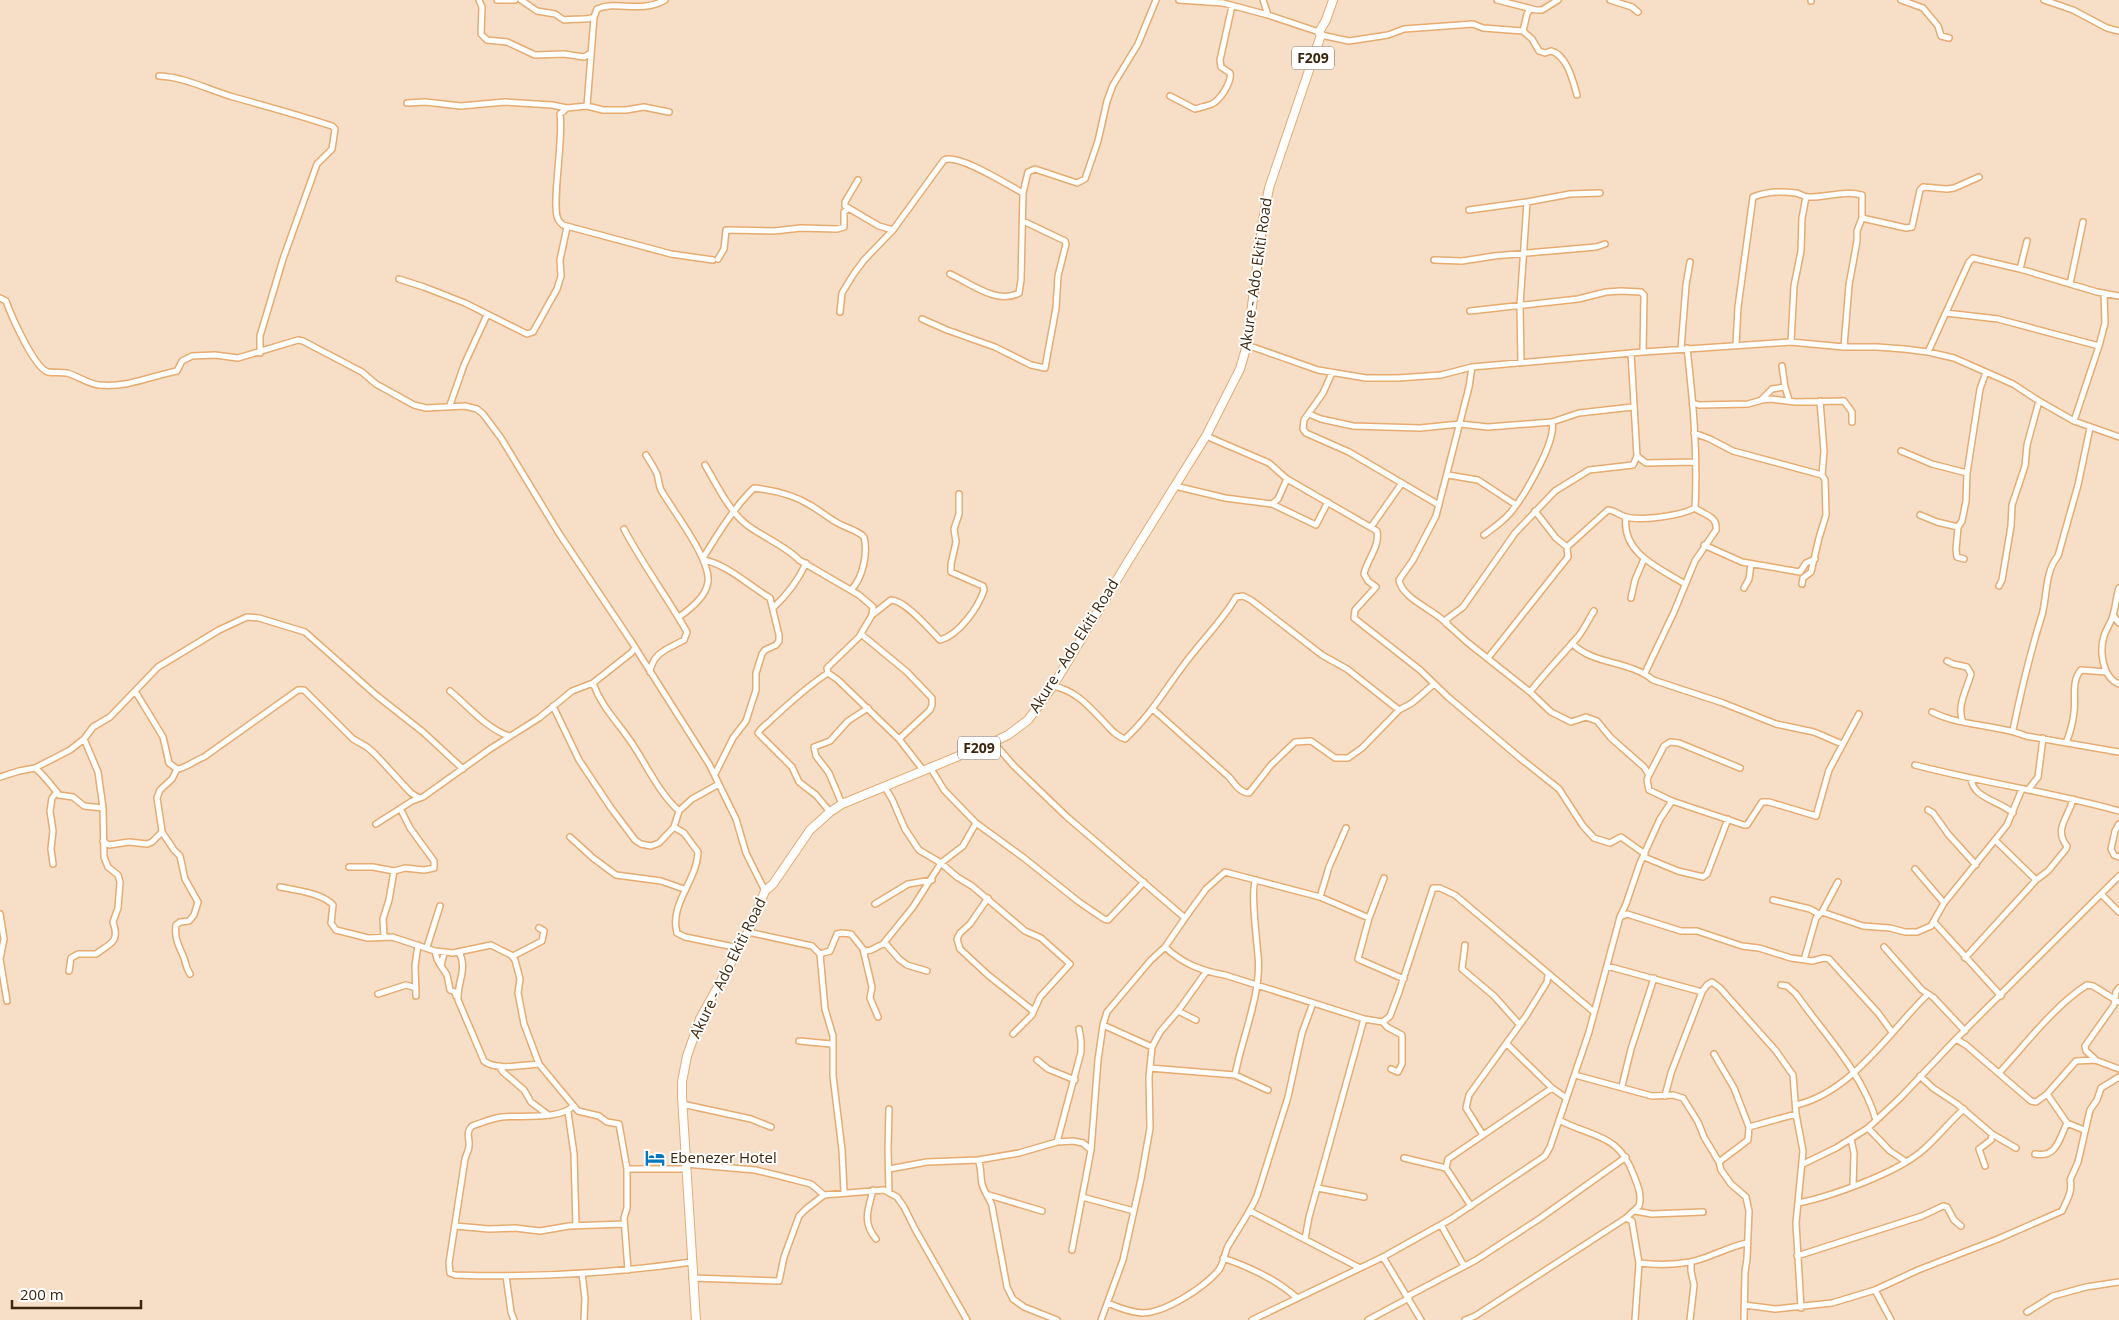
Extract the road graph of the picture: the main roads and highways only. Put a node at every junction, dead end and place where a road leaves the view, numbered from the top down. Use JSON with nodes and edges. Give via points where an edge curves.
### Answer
{"nodes":[{"id":1,"x":1333,"y":0,"type":"edge"},
{"id":2,"x":696,"y":1320,"type":"edge"}],
"edges":[{"from":1,"to":2,"type":"main road","name":"Akure - Ado Ekiti Road","number":"F209","via":[[1269,188],[1248,344],[1238,374],[1206,436],[1053,686],[1028,720],[1008,735],[842,804],[810,830],[765,891],[748,932],[700,1019],[682,1082]]}]}
